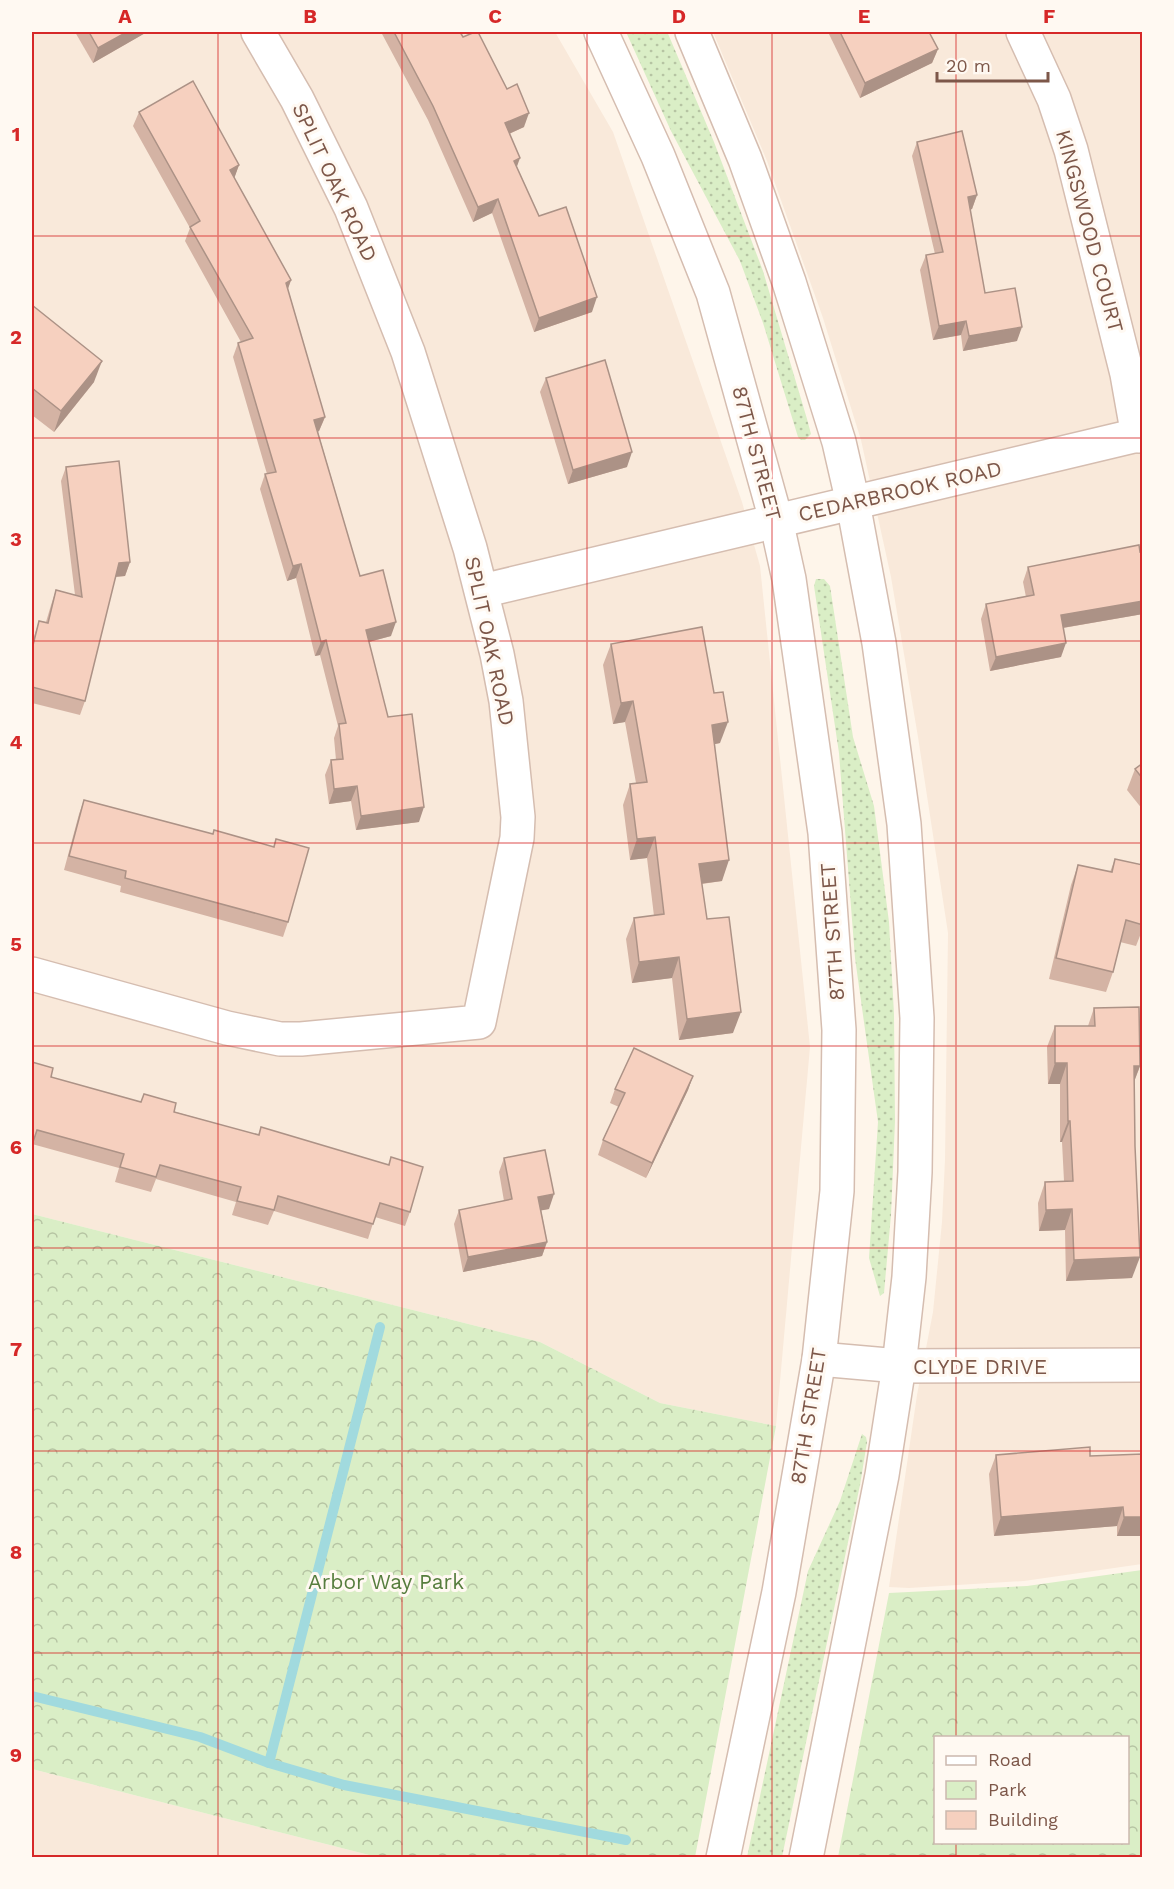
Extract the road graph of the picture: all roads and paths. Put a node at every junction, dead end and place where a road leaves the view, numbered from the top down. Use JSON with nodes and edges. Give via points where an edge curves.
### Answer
{"nodes":[{"id":1,"x":258,"y":32,"type":"edge"},
{"id":2,"x":601,"y":32,"type":"edge"},
{"id":3,"x":692,"y":32,"type":"edge"},
{"id":4,"x":1023,"y":32,"type":"edge"},
{"id":5,"x":1140,"y":435,"type":"edge"},
{"id":6,"x":853,"y":502,"type":"junction"},
{"id":7,"x":776,"y":520,"type":"junction"},
{"id":8,"x":482,"y":591,"type":"junction"},
{"id":9,"x":32,"y":974,"type":"edge"},
{"id":10,"x":819,"y":1359,"type":"junction"},
{"id":11,"x":1143,"y":1365,"type":"edge"},
{"id":12,"x":900,"y":1366,"type":"junction"},
{"id":13,"x":723,"y":1857,"type":"edge"},
{"id":14,"x":806,"y":1857,"type":"edge"}],
"edges":[{"from":1,"to":8,"type":"street","name":"SPLIT OAK ROAD","via":[[297,99],[351,208],[408,352]]},
{"from":2,"to":7,"type":"street","name":"87TH STREET","via":[[658,156],[712,293]]},
{"from":3,"to":6,"type":"street","via":[[745,159],[789,282],[839,442]]},
{"from":4,"to":5,"type":"street","name":"KINGSWOOD COURT","via":[[1054,99],[1071,150]]},
{"from":5,"to":6,"type":"street","name":"CEDARBROOK ROAD"},
{"from":6,"to":7,"type":"street","name":"CEDARBROOK ROAD"},
{"from":6,"to":12,"type":"street","via":[[879,644],[904,824],[916,1018],[915,1172]]},
{"from":7,"to":8,"type":"street","name":"CEDARBROOK ROAD"},
{"from":7,"to":10,"type":"street","name":"87TH STREET","via":[[789,579],[825,833],[838,1030],[837,1191]]},
{"from":8,"to":9,"type":"street","name":"SPLIT OAK ROAD","via":[[506,701],[518,817],[479,1022],[280,1039]]},
{"from":10,"to":12,"type":"street","name":"CLYDE DRIVE"},
{"from":10,"to":13,"type":"street","name":"87TH STREET","via":[[779,1592]]},
{"from":11,"to":12,"type":"street","name":"CLYDE DRIVE"},
{"from":12,"to":14,"type":"street"}]}
